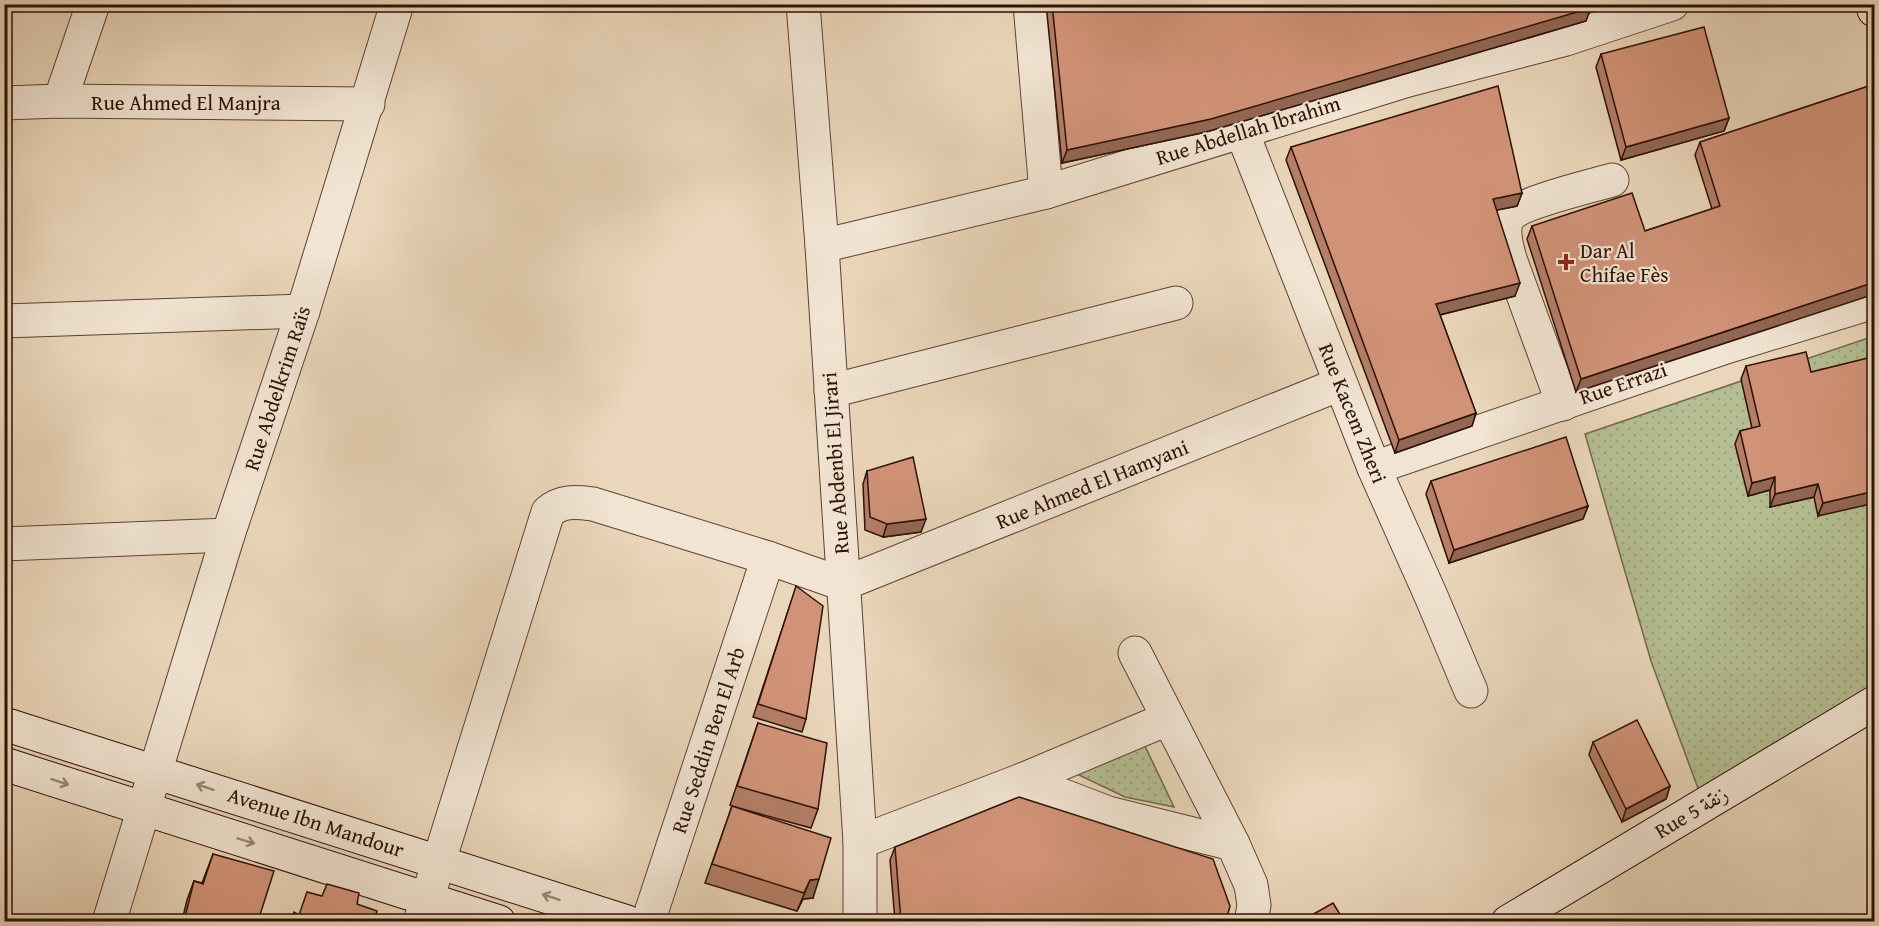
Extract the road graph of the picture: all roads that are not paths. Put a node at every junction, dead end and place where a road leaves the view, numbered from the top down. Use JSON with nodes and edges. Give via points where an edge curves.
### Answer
{"nodes":[{"id":1,"x":93,"y":4,"type":"edge"},
{"id":2,"x":397,"y":4,"type":"edge"},
{"id":3,"x":803,"y":4,"type":"edge"},
{"id":4,"x":1030,"y":4,"type":"edge"},
{"id":5,"x":1672,"y":4,"type":"edge"},
{"id":6,"x":1873,"y":4,"type":"edge"},
{"id":7,"x":1875,"y":10,"type":"edge"},
{"id":8,"x":1601,"y":15,"type":"edge"},
{"id":9,"x":60,"y":101,"type":"junction"},
{"id":10,"x":4,"y":104,"type":"edge"},
{"id":11,"x":368,"y":104,"type":"junction"},
{"id":12,"x":1242,"y":132,"type":"junction"},
{"id":13,"x":1612,"y":180,"type":"dead end"},
{"id":14,"x":1046,"y":192,"type":"junction"},
{"id":15,"x":822,"y":246,"type":"junction"},
{"id":16,"x":1875,"y":302,"type":"edge"},
{"id":17,"x":1176,"y":303,"type":"dead end"},
{"id":18,"x":303,"y":311,"type":"junction"},
{"id":19,"x":4,"y":321,"type":"edge"},
{"id":20,"x":1340,"y":384,"type":"junction"},
{"id":21,"x":831,"y":391,"type":"junction"},
{"id":22,"x":1563,"y":404,"type":"junction"},
{"id":23,"x":1374,"y":468,"type":"junction"},
{"id":24,"x":228,"y":534,"type":"junction"},
{"id":25,"x":4,"y":544,"type":"edge"},
{"id":26,"x":768,"y":558,"type":"junction"},
{"id":27,"x":843,"y":584,"type":"junction"},
{"id":28,"x":1135,"y":653,"type":"dead end"},
{"id":29,"x":1471,"y":691,"type":"dead end"},
{"id":30,"x":1875,"y":703,"type":"edge"},
{"id":31,"x":1167,"y":718,"type":"junction"},
{"id":32,"x":4,"y":724,"type":"edge"},
{"id":33,"x":4,"y":764,"type":"edge"},
{"id":34,"x":155,"y":771,"type":"junction"},
{"id":35,"x":1022,"y":780,"type":"junction"},
{"id":36,"x":144,"y":809,"type":"junction"},
{"id":37,"x":860,"y":842,"type":"junction"},
{"id":38,"x":1233,"y":844,"type":"junction"},
{"id":39,"x":438,"y":860,"type":"junction"},
{"id":40,"x":424,"y":910,"type":"edge"},
{"id":41,"x":109,"y":921,"type":"edge"},
{"id":42,"x":499,"y":921,"type":"edge"},
{"id":43,"x":627,"y":921,"type":"edge"},
{"id":44,"x":648,"y":921,"type":"edge"},
{"id":45,"x":860,"y":921,"type":"edge"},
{"id":46,"x":1251,"y":921,"type":"edge"},
{"id":47,"x":1508,"y":921,"type":"edge"}],
"edges":[{"from":1,"to":9,"type":"street"},
{"from":2,"to":11,"type":"street","name":"Rue Abdelkrim Raïs"},
{"from":3,"to":15,"type":"street","name":"Rue Abdenbi El Jirari"},
{"from":4,"to":14,"type":"street"},
{"from":5,"to":8,"type":"street","name":"Rue Abdellah Ibrahim"},
{"from":6,"to":7,"type":"street"},
{"from":8,"to":12,"type":"street","name":"Rue Abdellah Ibrahim","via":[[1566,39],[1408,80]]},
{"from":9,"to":10,"type":"street","name":"Rue Ahmed El Manjra"},
{"from":9,"to":11,"type":"street","name":"Rue Ahmed El Manjra"},
{"from":11,"to":18,"type":"street","name":"Rue Abdelkrim Raïs"},
{"from":12,"to":14,"type":"street","name":"Rue Abdellah Ibrahim"},
{"from":12,"to":20,"type":"street","name":"Rue Kacem Zheri"},
{"from":13,"to":22,"type":"street","via":[[1528,205],[1508,218],[1505,228],[1510,259]]},
{"from":14,"to":15,"type":"street","name":"Rue Abdellah Ibrahim"},
{"from":15,"to":21,"type":"street","name":"Rue Abdenbi El Jirari"},
{"from":16,"to":22,"type":"street","name":"Rue Errazi","via":[[1726,347]]},
{"from":17,"to":21,"type":"street"},
{"from":18,"to":19,"type":"street"},
{"from":18,"to":24,"type":"street","name":"Rue Abdelkrim Raïs"},
{"from":20,"to":23,"type":"street","name":"Rue Kacem Zheri"},
{"from":20,"to":27,"type":"street","name":"Rue Ahmed El Hamyani"},
{"from":21,"to":27,"type":"street","name":"Rue Abdenbi El Jirari"},
{"from":22,"to":23,"type":"street","name":"Rue Errazi"},
{"from":23,"to":29,"type":"street","name":"Rue Kacem Zheri"},
{"from":24,"to":25,"type":"street"},
{"from":24,"to":34,"type":"street","name":"Rue Abdelkrim Raïs"},
{"from":26,"to":27,"type":"street"},
{"from":26,"to":39,"type":"street","via":[[593,504],[571,502],[548,512]]},
{"from":26,"to":44,"type":"street","name":"Rue Seddin Ben El Arb"},
{"from":27,"to":37,"type":"street","name":"Rue Abdenbi El Jirari"},
{"from":28,"to":31,"type":"street"},
{"from":30,"to":47,"type":"street","name":"Rue 5 زنقة"},
{"from":31,"to":35,"type":"street"},
{"from":31,"to":38,"type":"street"},
{"from":32,"to":34,"type":"street","name":"Avenue Ibn Mandour"},
{"from":33,"to":36,"type":"street","name":"Avenue Ibn Mandour","one_way":true},
{"from":34,"to":36,"type":"street","name":"Rue Abdelkrim Raïs"},
{"from":39,"to":34,"type":"street","name":"Avenue Ibn Mandour","one_way":true},
{"from":35,"to":37,"type":"street"},
{"from":35,"to":38,"type":"street","via":[[1108,813]]},
{"from":36,"to":40,"type":"street","name":"Avenue Ibn Mandour","one_way":true},
{"from":36,"to":41,"type":"street","name":"Rue Abdelkrim Raïs"},
{"from":37,"to":45,"type":"street","name":"Rue Abdenbi El Jirari"},
{"from":38,"to":46,"type":"street","via":[[1251,885]]},
{"from":39,"to":40,"type":"street"},
{"from":43,"to":39,"type":"street","name":"Avenue Ibn Mandour","one_way":true},
{"from":40,"to":42,"type":"street","name":"Avenue Ibn Mandour"}]}
